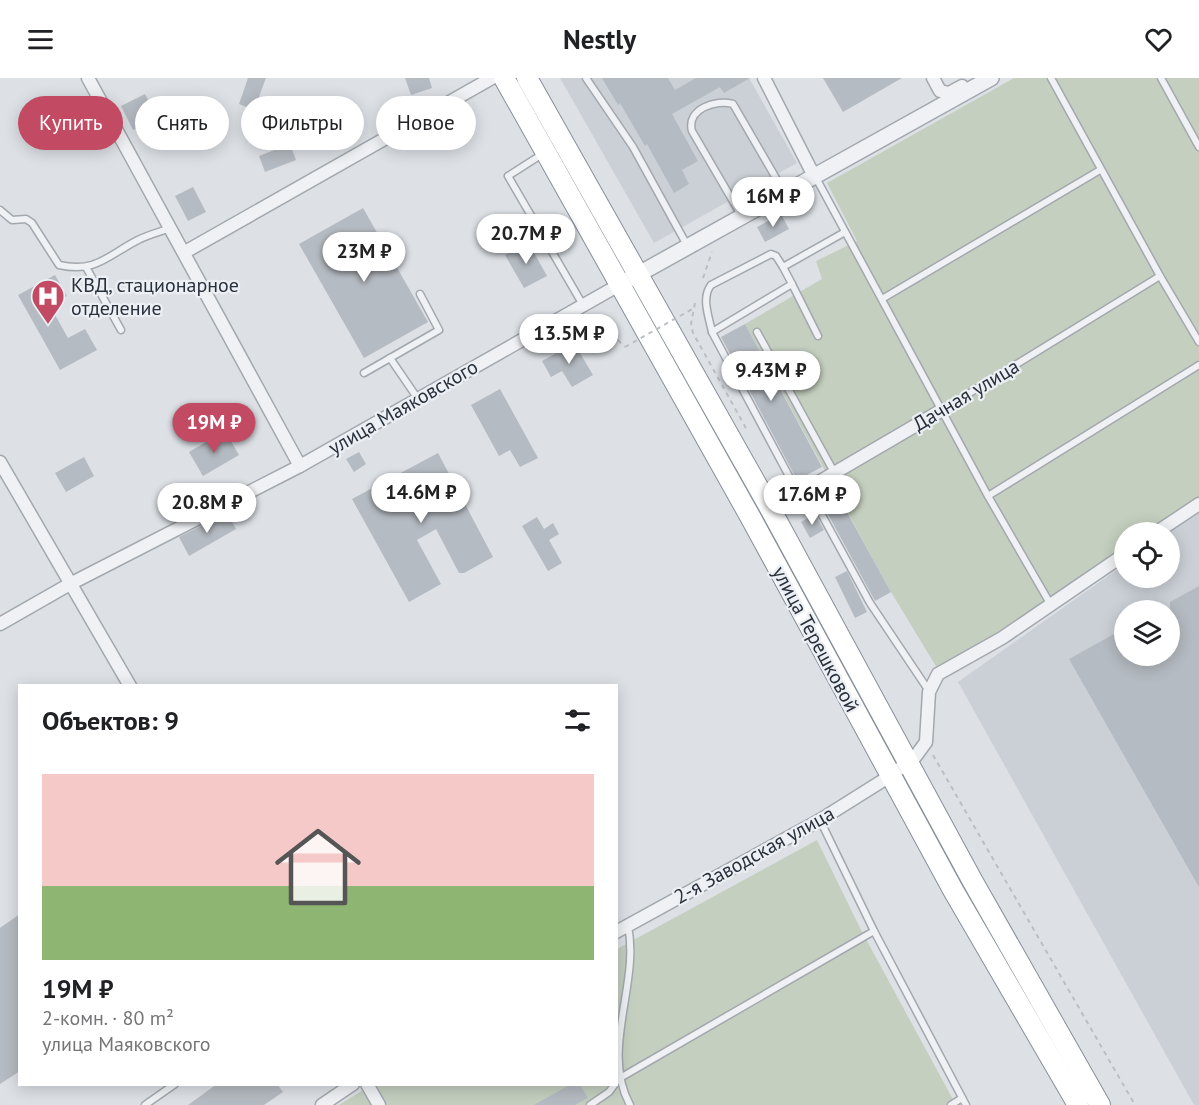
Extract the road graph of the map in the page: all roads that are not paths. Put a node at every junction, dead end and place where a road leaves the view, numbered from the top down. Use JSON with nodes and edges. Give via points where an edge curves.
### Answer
{"nodes":[{"id":1,"x":88,"y":78,"type":"edge"},
{"id":2,"x":492,"y":78,"type":"edge"},
{"id":3,"x":504,"y":78,"type":"edge"},
{"id":4,"x":527,"y":78,"type":"edge"},
{"id":5,"x":586,"y":78,"type":"edge"},
{"id":6,"x":764,"y":78,"type":"edge"},
{"id":7,"x":933,"y":78,"type":"edge"},
{"id":8,"x":977,"y":78,"type":"edge"},
{"id":9,"x":991,"y":78,"type":"edge"},
{"id":10,"x":1052,"y":78,"type":"edge"},
{"id":11,"x":1161,"y":78,"type":"edge"},
{"id":12,"x":1199,"y":147,"type":"edge"},
{"id":13,"x":545,"y":153,"type":"junction"},
{"id":14,"x":1100,"y":170,"type":"junction"},
{"id":15,"x":814,"y":176,"type":"junction"},
{"id":16,"x":784,"y":193,"type":"junction"},
{"id":17,"x":0,"y":210,"type":"edge"},
{"id":18,"x":742,"y":217,"type":"junction"},
{"id":19,"x":172,"y":228,"type":"junction"},
{"id":20,"x":845,"y":232,"type":"junction"},
{"id":21,"x":688,"y":248,"type":"junction"},
{"id":22,"x":185,"y":252,"type":"junction"},
{"id":23,"x":86,"y":267,"type":"junction"},
{"id":24,"x":783,"y":267,"type":"junction"},
{"id":25,"x":639,"y":275,"type":"junction"},
{"id":26,"x":1160,"y":276,"type":"junction"},
{"id":27,"x":792,"y":284,"type":"junction"},
{"id":28,"x":619,"y":285,"type":"junction"},
{"id":29,"x":420,"y":294,"type":"dead end"},
{"id":30,"x":882,"y":299,"type":"junction"},
{"id":31,"x":583,"y":305,"type":"junction"},
{"id":32,"x":121,"y":330,"type":"dead end"},
{"id":33,"x":712,"y":332,"type":"junction"},
{"id":34,"x":757,"y":332,"type":"dead end"},
{"id":35,"x":818,"y":336,"type":"dead end"},
{"id":36,"x":1199,"y":342,"type":"edge"},
{"id":37,"x":390,"y":358,"type":"junction"},
{"id":38,"x":1199,"y":365,"type":"edge"},
{"id":39,"x":364,"y":373,"type":"dead end"},
{"id":40,"x":418,"y":399,"type":"junction"},
{"id":41,"x":942,"y":410,"type":"junction"},
{"id":42,"x":0,"y":462,"type":"edge"},
{"id":43,"x":300,"y":466,"type":"junction"},
{"id":44,"x":834,"y":472,"type":"junction"},
{"id":45,"x":798,"y":493,"type":"junction"},
{"id":46,"x":988,"y":496,"type":"junction"},
{"id":47,"x":1199,"y":504,"type":"edge"},
{"id":48,"x":771,"y":510,"type":"junction"},
{"id":49,"x":1172,"y":522,"type":"edge"},
{"id":50,"x":1114,"y":562,"type":"edge"},
{"id":51,"x":70,"y":584,"type":"junction"},
{"id":52,"x":1051,"y":605,"type":"junction"},
{"id":53,"x":0,"y":624,"type":"edge"},
{"id":54,"x":129,"y":684,"type":"edge"},
{"id":55,"x":930,"y":692,"type":"junction"},
{"id":56,"x":908,"y":762,"type":"junction"},
{"id":57,"x":890,"y":776,"type":"junction"},
{"id":58,"x":820,"y":820,"type":"junction"},
{"id":59,"x":622,"y":928,"type":"edge"},
{"id":60,"x":874,"y":931,"type":"junction"},
{"id":61,"x":618,"y":1071,"type":"edge"},
{"id":62,"x":618,"y":1081,"type":"edge"},
{"id":63,"x":618,"y":1084,"type":"edge"},
{"id":64,"x":172,"y":1086,"type":"edge"},
{"id":65,"x":346,"y":1086,"type":"edge"},
{"id":66,"x":368,"y":1086,"type":"edge"},
{"id":67,"x":614,"y":1086,"type":"edge"},
{"id":68,"x":962,"y":1098,"type":"junction"},
{"id":69,"x":145,"y":1105,"type":"edge"},
{"id":70,"x":322,"y":1105,"type":"edge"},
{"id":71,"x":379,"y":1105,"type":"edge"},
{"id":72,"x":590,"y":1105,"type":"edge"},
{"id":73,"x":630,"y":1105,"type":"edge"},
{"id":74,"x":951,"y":1105,"type":"edge"},
{"id":75,"x":966,"y":1105,"type":"edge"},
{"id":76,"x":1078,"y":1105,"type":"edge"},
{"id":77,"x":1100,"y":1105,"type":"edge"}],
"edges":[{"from":1,"to":19,"type":"street"},
{"from":2,"to":22,"type":"street"},
{"from":3,"to":13,"type":"highway","name":"улица Терешковой"},
{"from":4,"to":25,"type":"highway","name":"улица Терешковой"},
{"from":5,"to":21,"type":"lane","via":[[633,147]]},
{"from":6,"to":15,"type":"street"},
{"from":7,"to":8,"type":"street","via":[[940,91],[949,93]]},
{"from":9,"to":15,"type":"street","name":"улица Маяковского"},
{"from":10,"to":14,"type":"lane"},
{"from":11,"to":12,"type":"lane"},
{"from":13,"to":28,"type":"highway","name":"улица Терешковой"},
{"from":13,"to":31,"type":"lane","via":[[508,176]]},
{"from":14,"to":26,"type":"lane"},
{"from":14,"to":30,"type":"lane"},
{"from":15,"to":16,"type":"street","name":"улица Маяковского"},
{"from":15,"to":20,"type":"lane"},
{"from":16,"to":18,"type":"street","name":"улица Маяковского"},
{"from":16,"to":18,"type":"lane","via":[[733,105],[718,101],[694,114],[692,131]]},
{"from":17,"to":23,"type":"lane","via":[[12,220],[26,219],[32,223],[59,265]]},
{"from":18,"to":21,"type":"street","name":"улица Маяковского"},
{"from":19,"to":22,"type":"street"},
{"from":19,"to":23,"type":"lane","via":[[138,239]]},
{"from":20,"to":24,"type":"lane"},
{"from":20,"to":30,"type":"lane"},
{"from":21,"to":25,"type":"street","name":"улица Маяковского"},
{"from":22,"to":43,"type":"street"},
{"from":23,"to":32,"type":"lane"},
{"from":24,"to":27,"type":"lane"},
{"from":24,"to":33,"type":"lane","via":[[771,254],[711,285],[706,291],[706,304]]},
{"from":25,"to":28,"type":"street","name":"улица Маяковского"},
{"from":25,"to":48,"type":"highway","name":"улица Терешковой"},
{"from":26,"to":36,"type":"lane"},
{"from":26,"to":41,"type":"lane","name":"Дачная улица"},
{"from":27,"to":33,"type":"lane"},
{"from":27,"to":35,"type":"lane"},
{"from":28,"to":31,"type":"street","name":"улица Маяковского"},
{"from":28,"to":57,"type":"highway","name":"улица Терешковой"},
{"from":29,"to":37,"type":"lane","via":[[439,330]]},
{"from":30,"to":41,"type":"lane"},
{"from":31,"to":40,"type":"street","name":"улица Маяковского"},
{"from":33,"to":45,"type":"lane"},
{"from":34,"to":44,"type":"lane"},
{"from":37,"to":39,"type":"lane"},
{"from":37,"to":40,"type":"lane"},
{"from":38,"to":46,"type":"lane"},
{"from":40,"to":43,"type":"street","name":"улица Маяковского"},
{"from":41,"to":44,"type":"street","name":"Дачная улица"},
{"from":41,"to":46,"type":"lane"},
{"from":42,"to":51,"type":"street"},
{"from":43,"to":51,"type":"street","name":"улица Маяковского"},
{"from":44,"to":45,"type":"street","name":"Дачная улица"},
{"from":45,"to":48,"type":"street","name":"Дачная улица"},
{"from":45,"to":55,"type":"lane","via":[[817,506],[870,603]]},
{"from":46,"to":52,"type":"lane"},
{"from":47,"to":49,"type":"street"},
{"from":48,"to":56,"type":"highway","name":"улица Терешковой"},
{"from":50,"to":52,"type":"street"},
{"from":51,"to":53,"type":"street","name":"улица Маяковского"},
{"from":51,"to":54,"type":"street"},
{"from":52,"to":55,"type":"street","via":[[938,674]]},
{"from":55,"to":56,"type":"street","name":"2-я Заводская улица","via":[[926,742]]},
{"from":56,"to":57,"type":"street","name":"2-я Заводская улица"},
{"from":56,"to":77,"type":"highway","name":"улица Терешковой"},
{"from":57,"to":58,"type":"street","name":"2-я Заводская улица"},
{"from":57,"to":76,"type":"highway","name":"улица Терешковой"},
{"from":58,"to":59,"type":"street","name":"2-я Заводская улица"},
{"from":58,"to":60,"type":"lane"},
{"from":59,"to":61,"type":"lane","via":[[632,955]]},
{"from":60,"to":62,"type":"lane"},
{"from":60,"to":68,"type":"lane"},
{"from":63,"to":73,"type":"lane"},
{"from":64,"to":69,"type":"lane"},
{"from":65,"to":70,"type":"street"},
{"from":66,"to":71,"type":"street"},
{"from":67,"to":72,"type":"lane"},
{"from":68,"to":74,"type":"lane"},
{"from":68,"to":75,"type":"lane"}]}
